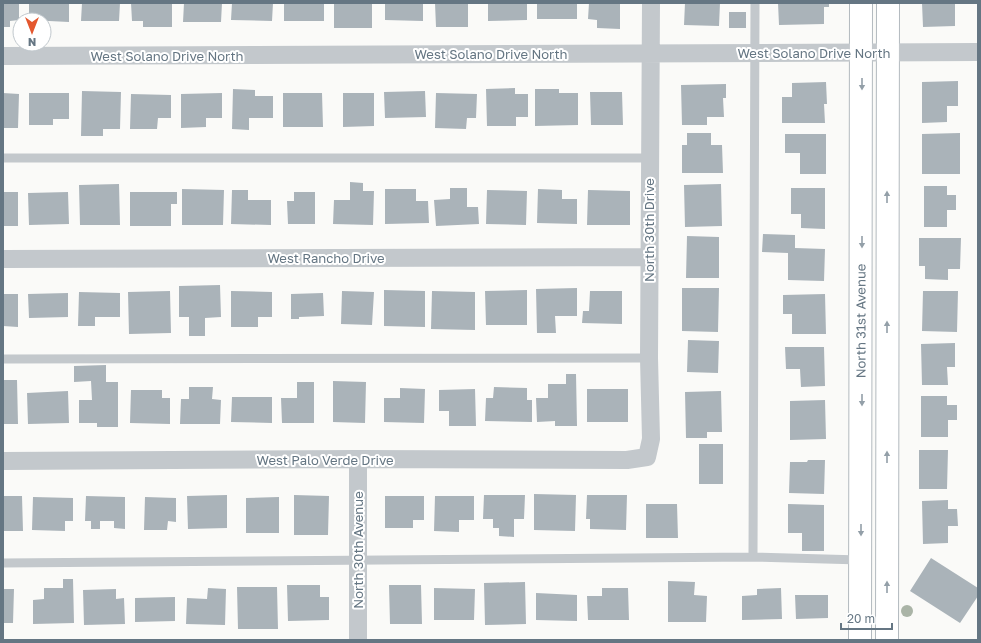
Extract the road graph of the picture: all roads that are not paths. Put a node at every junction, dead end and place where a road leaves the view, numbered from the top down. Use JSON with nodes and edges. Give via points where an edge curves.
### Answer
{"nodes":[{"id":1,"x":651,"y":3,"type":"edge"},
{"id":2,"x":755,"y":3,"type":"edge"},
{"id":3,"x":861,"y":3,"type":"edge"},
{"id":4,"x":888,"y":3,"type":"edge"},
{"id":5,"x":862,"y":52,"type":"junction"},
{"id":6,"x":888,"y":52,"type":"junction"},
{"id":7,"x":978,"y":52,"type":"edge"},
{"id":8,"x":755,"y":53,"type":"junction"},
{"id":9,"x":650,"y":54,"type":"junction"},
{"id":10,"x":3,"y":56,"type":"edge"},
{"id":11,"x":3,"y":158,"type":"edge"},
{"id":12,"x":650,"y":158,"type":"junction"},
{"id":13,"x":649,"y":257,"type":"junction"},
{"id":14,"x":3,"y":259,"type":"edge"},
{"id":15,"x":862,"y":356,"type":"junction"},
{"id":16,"x":887,"y":357,"type":"junction"},
{"id":17,"x":649,"y":358,"type":"junction"},
{"id":18,"x":3,"y":359,"type":"edge"},
{"id":19,"x":647,"y":457,"type":"joint"},
{"id":20,"x":358,"y":459,"type":"junction"},
{"id":21,"x":3,"y":461,"type":"edge"},
{"id":22,"x":754,"y":557,"type":"junction"},
{"id":23,"x":359,"y":560,"type":"junction"},
{"id":24,"x":861,"y":560,"type":"junction"},
{"id":25,"x":3,"y":562,"type":"edge"},
{"id":26,"x":358,"y":640,"type":"edge"},
{"id":27,"x":860,"y":640,"type":"edge"},
{"id":28,"x":887,"y":640,"type":"edge"}],
"edges":[{"from":1,"to":9,"type":"street","name":"North 30th Drive"},
{"from":2,"to":8,"type":"lane"},
{"from":3,"to":5,"type":"street","name":"North 31st Avenue"},
{"from":4,"to":6,"type":"street","name":"North 31st Avenue"},
{"from":5,"to":6,"type":"street","name":"West Solano Drive North"},
{"from":5,"to":8,"type":"street","name":"West Solano Drive North"},
{"from":5,"to":15,"type":"street","name":"North 31st Avenue","one_way":true},
{"from":6,"to":7,"type":"street","name":"West Solano Drive North"},
{"from":16,"to":6,"type":"street","name":"North 31st Avenue","one_way":true},
{"from":8,"to":9,"type":"street","name":"West Solano Drive North"},
{"from":8,"to":22,"type":"lane"},
{"from":9,"to":10,"type":"street","name":"West Solano Drive North"},
{"from":9,"to":12,"type":"street","name":"North 30th Drive"},
{"from":11,"to":12,"type":"lane"},
{"from":12,"to":13,"type":"street","name":"North 30th Drive"},
{"from":13,"to":14,"type":"street","name":"West Rancho Drive"},
{"from":13,"to":17,"type":"street","name":"North 30th Drive"},
{"from":15,"to":16,"type":"street"},
{"from":15,"to":24,"type":"street","name":"North 31st Avenue","one_way":true},
{"from":28,"to":16,"type":"street","name":"North 31st Avenue","one_way":true},
{"from":17,"to":18,"type":"lane"},
{"from":17,"to":19,"type":"street","name":"North 30th Drive","via":[[651,439]]},
{"from":19,"to":20,"type":"street","name":"West Palo Verde Drive","via":[[626,460]]},
{"from":20,"to":21,"type":"street","name":"West Palo Verde Drive"},
{"from":20,"to":23,"type":"street","name":"North 30th Avenue"},
{"from":22,"to":23,"type":"lane"},
{"from":22,"to":24,"type":"lane"},
{"from":23,"to":25,"type":"lane"},
{"from":23,"to":26,"type":"street","name":"North 30th Avenue"},
{"from":24,"to":27,"type":"street","name":"North 31st Avenue"}]}
